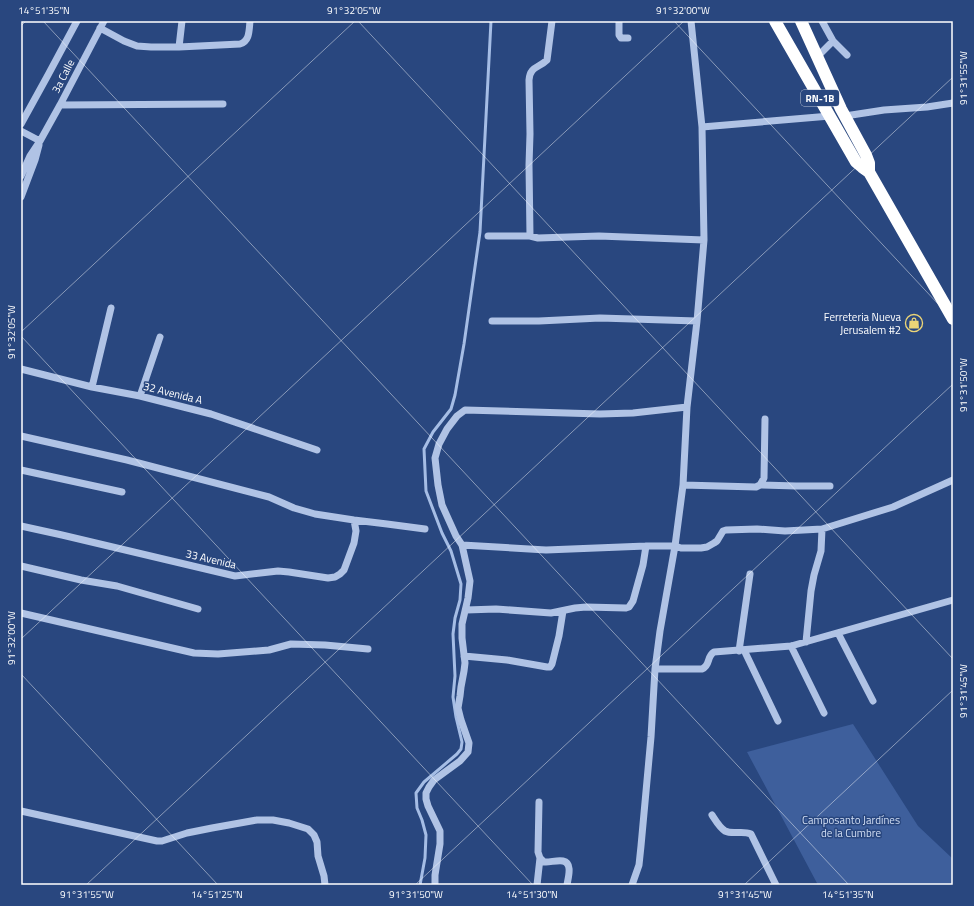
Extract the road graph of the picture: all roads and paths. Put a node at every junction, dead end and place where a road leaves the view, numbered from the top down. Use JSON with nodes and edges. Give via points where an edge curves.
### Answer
{"nodes":[{"id":1,"x":77,"y":21,"type":"edge"},
{"id":2,"x":104,"y":21,"type":"edge"},
{"id":3,"x":182,"y":21,"type":"edge"},
{"id":4,"x":250,"y":21,"type":"edge"},
{"id":5,"x":552,"y":21,"type":"edge"},
{"id":6,"x":620,"y":21,"type":"edge"},
{"id":7,"x":691,"y":21,"type":"edge"},
{"id":8,"x":775,"y":21,"type":"edge"},
{"id":9,"x":801,"y":21,"type":"edge"},
{"id":10,"x":822,"y":21,"type":"edge"},
{"id":11,"x":100,"y":28,"type":"junction"},
{"id":12,"x":628,"y":38,"type":"dead end"},
{"id":13,"x":833,"y":42,"type":"junction"},
{"id":14,"x":179,"y":47,"type":"junction"},
{"id":15,"x":848,"y":54,"type":"dead end"},
{"id":16,"x":818,"y":56,"type":"junction"},
{"id":17,"x":953,"y":103,"type":"edge"},
{"id":18,"x":223,"y":104,"type":"dead end"},
{"id":19,"x":60,"y":105,"type":"junction"},
{"id":20,"x":830,"y":116,"type":"junction"},
{"id":21,"x":845,"y":116,"type":"junction"},
{"id":22,"x":21,"y":124,"type":"edge"},
{"id":23,"x":702,"y":127,"type":"junction"},
{"id":24,"x":21,"y":131,"type":"edge"},
{"id":25,"x":40,"y":141,"type":"junction"},
{"id":26,"x":869,"y":172,"type":"junction"},
{"id":27,"x":21,"y":176,"type":"edge"},
{"id":28,"x":21,"y":197,"type":"edge"},
{"id":29,"x":488,"y":236,"type":"dead end"},
{"id":30,"x":530,"y":236,"type":"junction"},
{"id":31,"x":704,"y":240,"type":"junction"},
{"id":32,"x":111,"y":308,"type":"dead end"},
{"id":33,"x":953,"y":319,"type":"edge"},
{"id":34,"x":697,"y":320,"type":"junction"},
{"id":35,"x":492,"y":321,"type":"dead end"},
{"id":36,"x":160,"y":337,"type":"dead end"},
{"id":37,"x":21,"y":369,"type":"edge"},
{"id":38,"x":92,"y":387,"type":"junction"},
{"id":39,"x":140,"y":396,"type":"junction"},
{"id":40,"x":687,"y":407,"type":"junction"},
{"id":41,"x":764,"y":420,"type":"dead end"},
{"id":42,"x":21,"y":436,"type":"edge"},
{"id":43,"x":317,"y":450,"type":"dead end"},
{"id":44,"x":21,"y":470,"type":"edge"},
{"id":45,"x":953,"y":480,"type":"edge"},
{"id":46,"x":683,"y":485,"type":"junction"},
{"id":47,"x":760,"y":485,"type":"junction"},
{"id":48,"x":830,"y":486,"type":"dead end"},
{"id":49,"x":122,"y":492,"type":"dead end"},
{"id":50,"x":354,"y":520,"type":"junction"},
{"id":51,"x":21,"y":526,"type":"edge"},
{"id":52,"x":425,"y":529,"type":"dead end"},
{"id":53,"x":822,"y":529,"type":"junction"},
{"id":54,"x":462,"y":545,"type":"junction"},
{"id":55,"x":646,"y":546,"type":"junction"},
{"id":56,"x":675,"y":546,"type":"junction"},
{"id":57,"x":21,"y":566,"type":"edge"},
{"id":58,"x":750,"y":574,"type":"dead end"},
{"id":59,"x":953,"y":600,"type":"edge"},
{"id":60,"x":198,"y":609,"type":"dead end"},
{"id":61,"x":466,"y":610,"type":"junction"},
{"id":62,"x":563,"y":611,"type":"junction"},
{"id":63,"x":21,"y":613,"type":"edge"},
{"id":64,"x":838,"y":633,"type":"junction"},
{"id":65,"x":806,"y":642,"type":"junction"},
{"id":66,"x":791,"y":646,"type":"junction"},
{"id":67,"x":368,"y":649,"type":"dead end"},
{"id":68,"x":741,"y":650,"type":"junction"},
{"id":69,"x":464,"y":656,"type":"junction"},
{"id":70,"x":655,"y":669,"type":"junction"},
{"id":71,"x":873,"y":701,"type":"dead end"},
{"id":72,"x":824,"y":714,"type":"dead end"},
{"id":73,"x":778,"y":720,"type":"dead end"},
{"id":74,"x":539,"y":802,"type":"dead end"},
{"id":75,"x":21,"y":811,"type":"edge"},
{"id":76,"x":712,"y":816,"type":"dead end"},
{"id":77,"x":540,"y":858,"type":"junction"},
{"id":78,"x":325,"y":885,"type":"edge"},
{"id":79,"x":435,"y":885,"type":"edge"},
{"id":80,"x":537,"y":885,"type":"edge"},
{"id":81,"x":567,"y":885,"type":"edge"},
{"id":82,"x":632,"y":885,"type":"edge"},
{"id":83,"x":776,"y":885,"type":"edge"}],
"edges":[{"from":1,"to":22,"type":"street","name":"3a Calle"},
{"from":2,"to":11,"type":"street","name":"3a Calle"},
{"from":3,"to":14,"type":"street"},
{"from":4,"to":14,"type":"street","via":[[248,38],[243,43]]},
{"from":5,"to":30,"type":"street","via":[[547,60],[532,70],[529,76]]},
{"from":6,"to":12,"type":"street","via":[[619,35],[621,38]]},
{"from":7,"to":23,"type":"street"},
{"from":8,"to":20,"type":"highway","number":"RN-1B"},
{"from":9,"to":16,"type":"highway","number":"RN-1B"},
{"from":10,"to":13,"type":"street"},
{"from":11,"to":14,"type":"street","via":[[137,46]]},
{"from":11,"to":19,"type":"street","name":"3a Calle"},
{"from":13,"to":15,"type":"street"},
{"from":13,"to":16,"type":"street"},
{"from":16,"to":21,"type":"highway","number":"RN-1B"},
{"from":17,"to":21,"type":"street"},
{"from":18,"to":19,"type":"street"},
{"from":19,"to":25,"type":"street","name":"3a Calle"},
{"from":20,"to":23,"type":"street"},
{"from":20,"to":26,"type":"highway","number":"RN-1B","via":[[856,162]]},
{"from":21,"to":26,"type":"highway","number":"RN-1B","via":[[866,155]]},
{"from":23,"to":31,"type":"street"},
{"from":24,"to":25,"type":"street"},
{"from":25,"to":27,"type":"street","name":"3a Calle"},
{"from":25,"to":28,"type":"street","name":"3a Calle"},
{"from":26,"to":33,"type":"highway","number":"RN-1B"},
{"from":29,"to":30,"type":"street"},
{"from":30,"to":31,"type":"street"},
{"from":31,"to":34,"type":"street"},
{"from":32,"to":38,"type":"street"},
{"from":34,"to":35,"type":"street","via":[[600,318]]},
{"from":34,"to":40,"type":"street"},
{"from":36,"to":39,"type":"street"},
{"from":37,"to":38,"type":"street","name":"32 Avenida A"},
{"from":38,"to":39,"type":"street","name":"32 Avenida A"},
{"from":39,"to":43,"type":"street","name":"32 Avenida A","via":[[211,414]]},
{"from":40,"to":46,"type":"street"},
{"from":40,"to":54,"type":"street","via":[[600,414],[463,411],[442,438],[435,463],[442,505]]},
{"from":41,"to":47,"type":"street","via":[[764,478]]},
{"from":42,"to":50,"type":"street","via":[[127,460],[269,497],[315,514]]},
{"from":44,"to":49,"type":"street"},
{"from":45,"to":53,"type":"street","via":[[893,507]]},
{"from":46,"to":47,"type":"street"},
{"from":46,"to":56,"type":"street"},
{"from":47,"to":48,"type":"street"},
{"from":50,"to":51,"type":"street","name":"33 Avenida","via":[[354,543],[344,570],[335,577],[328,578],[289,572],[235,576]]},
{"from":50,"to":52,"type":"street"},
{"from":53,"to":56,"type":"street","via":[[728,529],[723,531],[714,544],[707,547]]},
{"from":53,"to":65,"type":"street","via":[[821,551],[811,591]]},
{"from":54,"to":55,"type":"street","via":[[546,550]]},
{"from":54,"to":61,"type":"street","via":[[470,581]]},
{"from":55,"to":56,"type":"street"},
{"from":55,"to":62,"type":"street","via":[[637,589],[630,607],[586,607]]},
{"from":56,"to":70,"type":"street"},
{"from":57,"to":60,"type":"street","via":[[117,586]]},
{"from":58,"to":68,"type":"street"},
{"from":59,"to":64,"type":"street"},
{"from":61,"to":62,"type":"street","via":[[496,609],[551,613]]},
{"from":61,"to":69,"type":"street","via":[[462,624]]},
{"from":62,"to":69,"type":"street","via":[[550,667]]},
{"from":63,"to":67,"type":"street","via":[[194,653],[269,650],[290,644]]},
{"from":64,"to":65,"type":"street"},
{"from":64,"to":71,"type":"street"},
{"from":65,"to":66,"type":"street"},
{"from":66,"to":68,"type":"street"},
{"from":66,"to":72,"type":"street"},
{"from":68,"to":70,"type":"street","via":[[714,652],[702,669]]},
{"from":68,"to":73,"type":"street"},
{"from":69,"to":79,"type":"street","via":[[458,708],[469,743],[468,752],[434,780],[426,793],[428,806],[440,831]]},
{"from":70,"to":82,"type":"street","via":[[642,839],[639,865]]},
{"from":74,"to":77,"type":"street"},
{"from":75,"to":78,"type":"street","via":[[157,841],[257,820],[289,823],[308,829],[314,835]]},
{"from":76,"to":83,"type":"street","via":[[727,832],[751,834]]},
{"from":77,"to":80,"type":"street"},
{"from":77,"to":81,"type":"street","via":[[544,862],[567,863]]}]}
